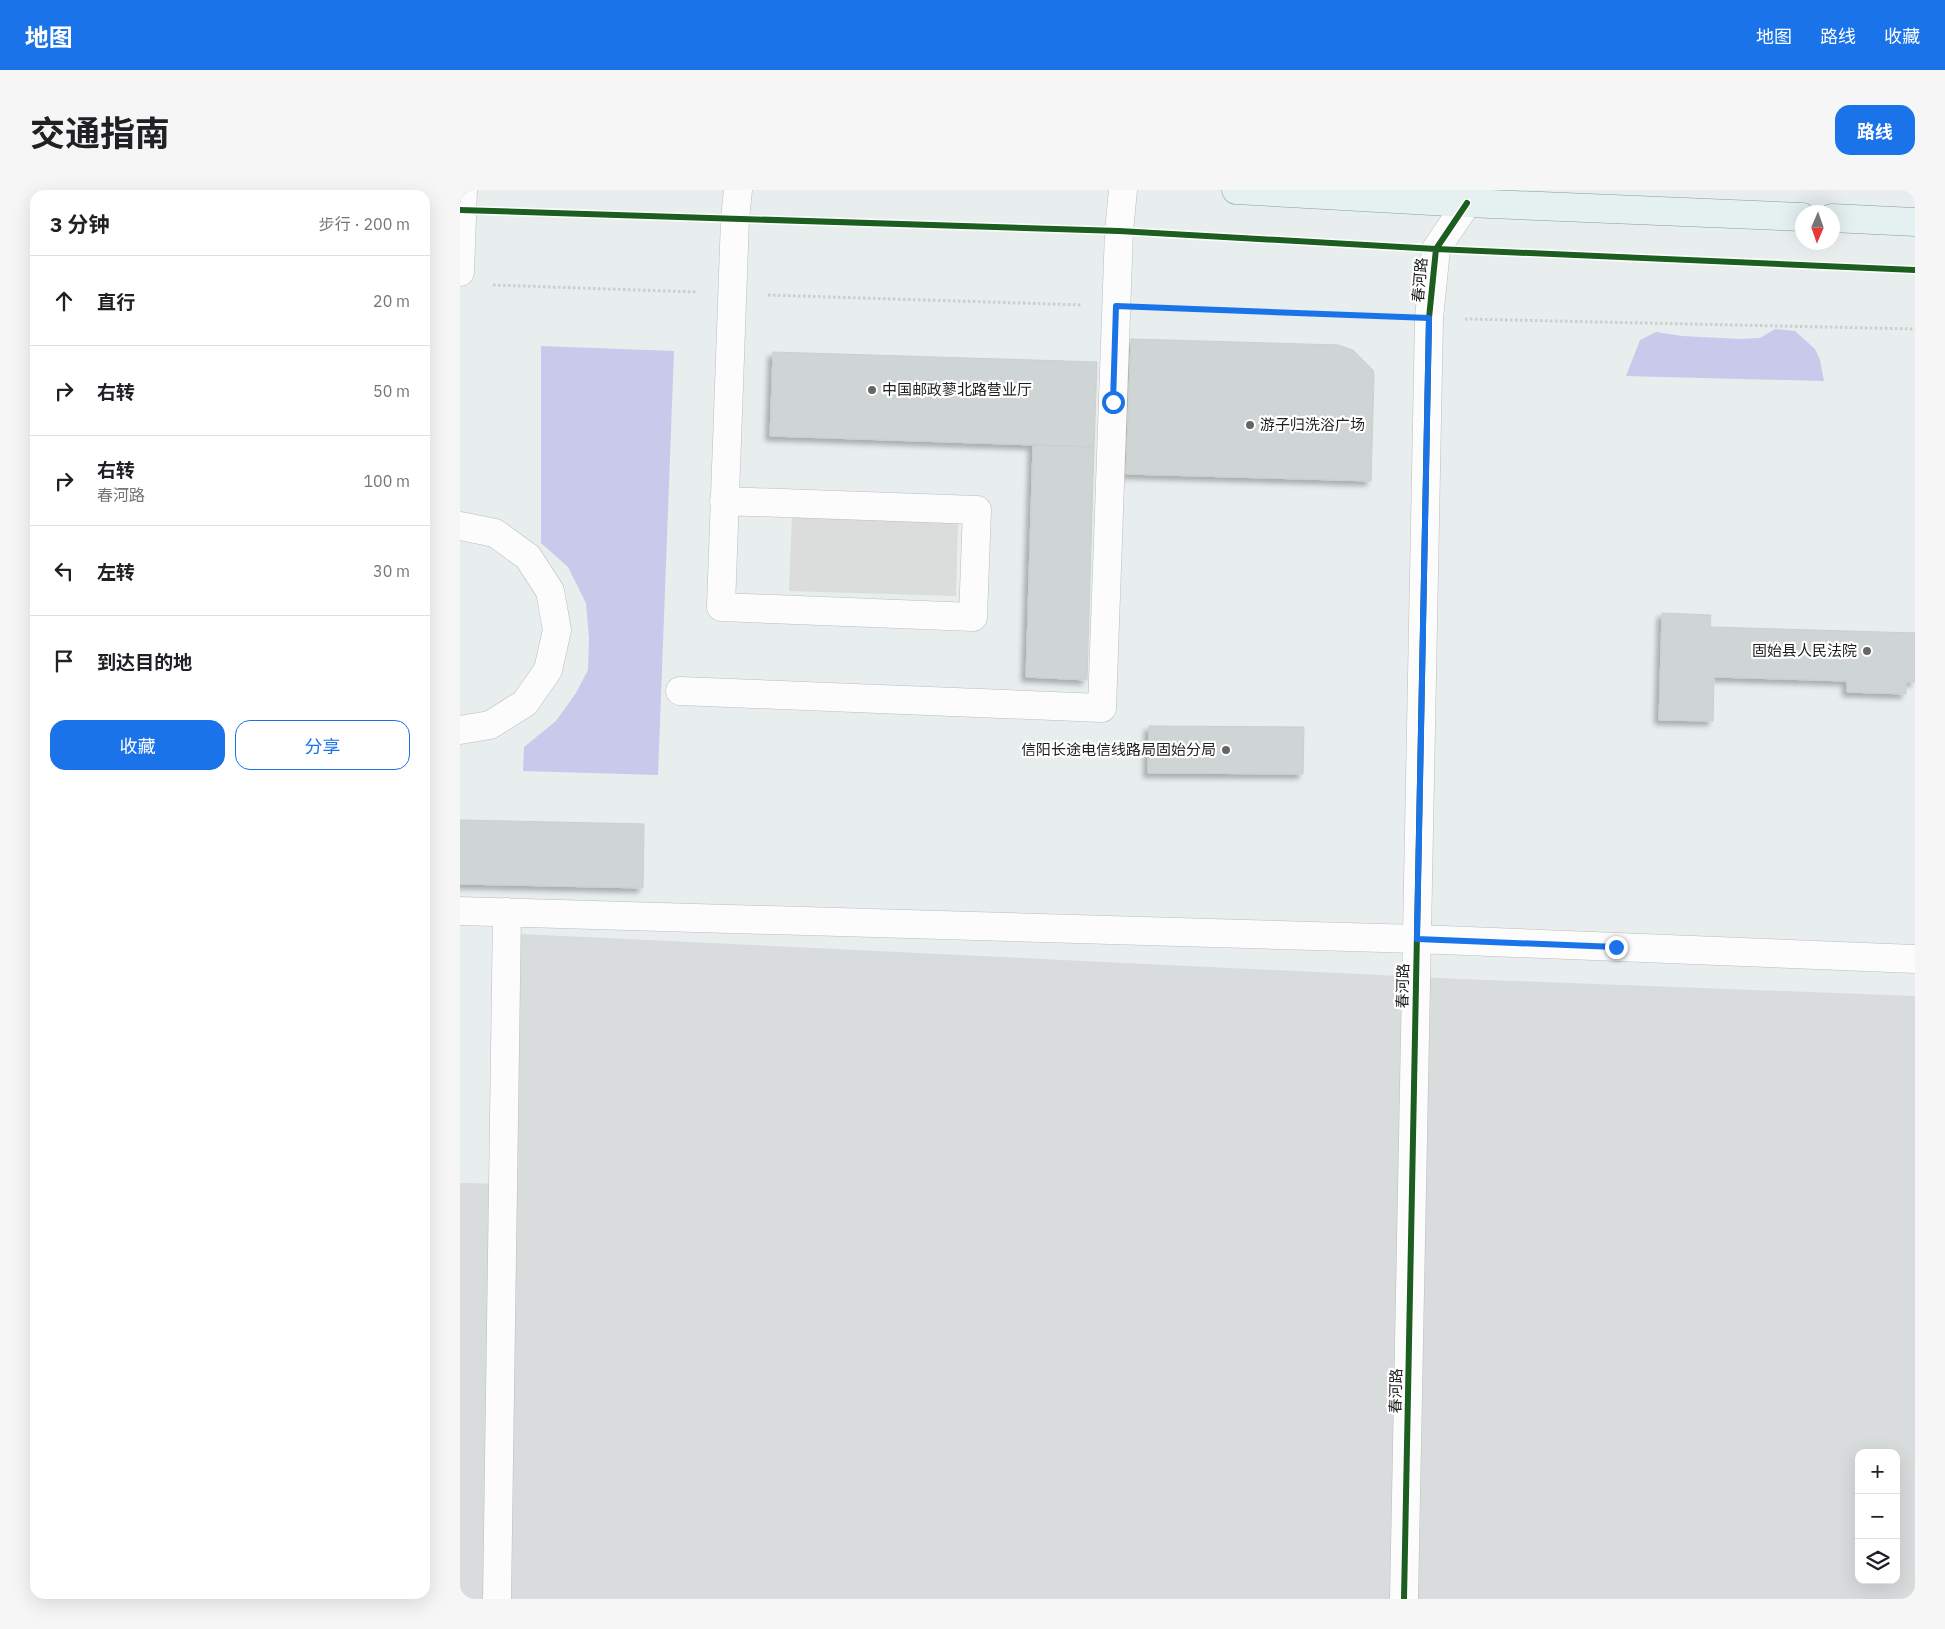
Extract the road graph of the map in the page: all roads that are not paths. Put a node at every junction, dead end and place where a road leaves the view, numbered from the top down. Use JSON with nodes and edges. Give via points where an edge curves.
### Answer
{"nodes":[{"id":1,"x":463,"y":190,"type":"edge"},
{"id":2,"x":738,"y":190,"type":"edge"},
{"id":3,"x":1123,"y":190,"type":"edge"},
{"id":4,"x":1236,"y":190,"type":"edge"},
{"id":5,"x":1467,"y":203,"type":"junction"},
{"id":6,"x":1795,"y":217,"type":"edge"},
{"id":7,"x":1840,"y":218,"type":"edge"},
{"id":8,"x":1915,"y":222,"type":"edge"},
{"id":9,"x":460,"y":272,"type":"edge"},
{"id":10,"x":724,"y":501,"type":"junction"},
{"id":11,"x":460,"y":526,"type":"edge"},
{"id":12,"x":680,"y":691,"type":"dead end"},
{"id":13,"x":460,"y":730,"type":"edge"},
{"id":14,"x":460,"y":912,"type":"edge"},
{"id":15,"x":507,"y":912,"type":"junction"},
{"id":16,"x":1417,"y":939,"type":"junction"},
{"id":17,"x":1915,"y":959,"type":"edge"},
{"id":18,"x":497,"y":1599,"type":"edge"},
{"id":19,"x":1404,"y":1599,"type":"edge"}],
"edges":[{"from":1,"to":9,"type":"street"},
{"from":2,"to":10,"type":"street"},
{"from":3,"to":12,"type":"street","via":[[1102,708]]},
{"from":4,"to":5,"type":"main road"},
{"from":5,"to":6,"type":"main road"},
{"from":5,"to":16,"type":"street","name":"春河路","via":[[1436,248],[1429,318]]},
{"from":7,"to":8,"type":"main road"},
{"from":10,"to":10,"type":"street","via":[[721,607],[973,617],[977,510]]},
{"from":11,"to":13,"type":"street","via":[[495,533],[528,557],[550,591],[557,630],[548,670],[524,703],[490,724]]},
{"from":14,"to":15,"type":"street"},
{"from":15,"to":16,"type":"street"},
{"from":15,"to":18,"type":"street"},
{"from":16,"to":17,"type":"street"},
{"from":16,"to":19,"type":"street","name":"春河路"}]}
